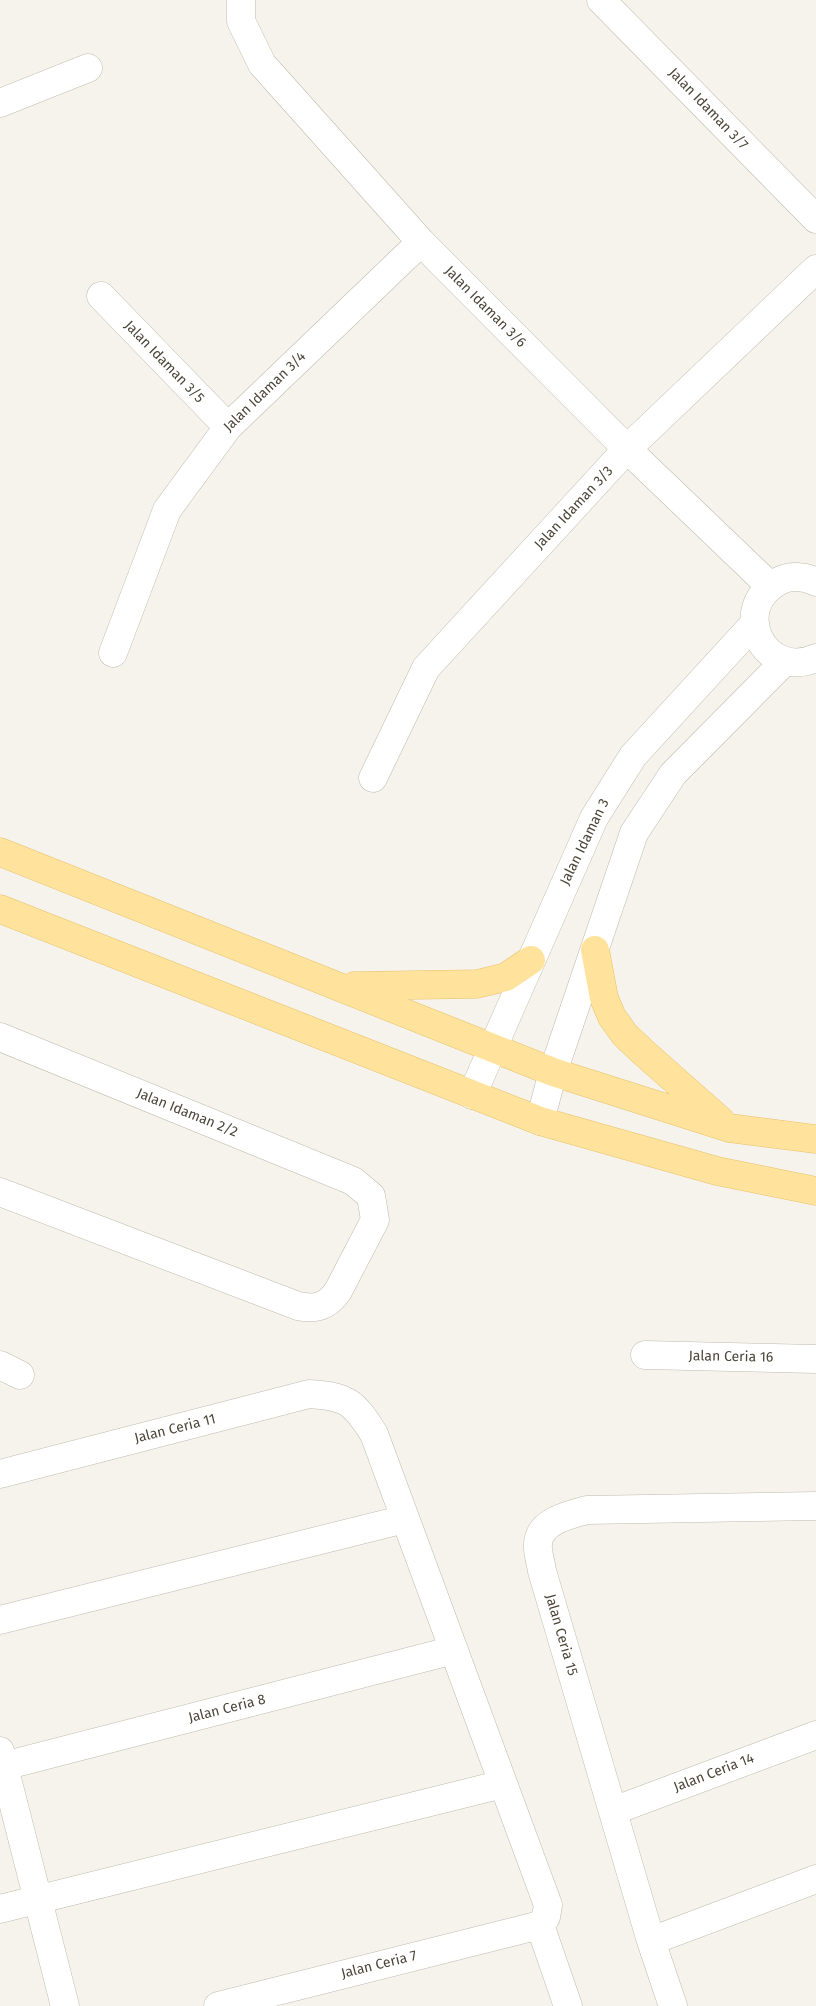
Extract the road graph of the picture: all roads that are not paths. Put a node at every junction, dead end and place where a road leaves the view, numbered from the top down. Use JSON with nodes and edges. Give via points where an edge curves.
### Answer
{"nodes":[{"id":1,"x":241,"y":0,"type":"edge"},
{"id":2,"x":601,"y":0,"type":"edge"},
{"id":3,"x":88,"y":68,"type":"dead end"},
{"id":4,"x":0,"y":103,"type":"edge"},
{"id":5,"x":816,"y":219,"type":"edge"},
{"id":6,"x":421,"y":242,"type":"junction"},
{"id":7,"x":816,"y":269,"type":"edge"},
{"id":8,"x":101,"y":296,"type":"dead end"},
{"id":9,"x":228,"y":427,"type":"junction"},
{"id":10,"x":627,"y":449,"type":"junction"},
{"id":11,"x":816,"y":582,"type":"edge"},
{"id":12,"x":770,"y":586,"type":"junction"},
{"id":13,"x":754,"y":624,"type":"junction"},
{"id":14,"x":113,"y":653,"type":"dead end"},
{"id":15,"x":816,"y":658,"type":"edge"},
{"id":16,"x":785,"y":661,"type":"junction"},
{"id":17,"x":373,"y":778,"type":"dead end"},
{"id":18,"x":0,"y":852,"type":"edge"},
{"id":19,"x":0,"y":909,"type":"edge"},
{"id":20,"x":595,"y":950,"type":"junction"},
{"id":21,"x":531,"y":960,"type":"junction"},
{"id":22,"x":340,"y":986,"type":"junction"},
{"id":23,"x":0,"y":1036,"type":"edge"},
{"id":24,"x":493,"y":1047,"type":"junction"},
{"id":25,"x":553,"y":1072,"type":"junction"},
{"id":26,"x":472,"y":1095,"type":"junction"},
{"id":27,"x":540,"y":1121,"type":"junction"},
{"id":28,"x":729,"y":1128,"type":"junction"},
{"id":29,"x":816,"y":1140,"type":"edge"},
{"id":30,"x":816,"y":1191,"type":"edge"},
{"id":31,"x":0,"y":1192,"type":"edge"},
{"id":32,"x":645,"y":1356,"type":"dead end"},
{"id":33,"x":816,"y":1359,"type":"edge"},
{"id":34,"x":0,"y":1474,"type":"edge"},
{"id":35,"x":816,"y":1506,"type":"edge"},
{"id":36,"x":405,"y":1519,"type":"junction"},
{"id":37,"x":0,"y":1620,"type":"edge"},
{"id":38,"x":454,"y":1650,"type":"junction"},
{"id":39,"x":816,"y":1735,"type":"edge"},
{"id":40,"x":1,"y":1761,"type":"edge"},
{"id":41,"x":503,"y":1784,"type":"junction"},
{"id":42,"x":613,"y":1811,"type":"junction"},
{"id":43,"x":816,"y":1879,"type":"edge"},
{"id":44,"x":37,"y":1899,"type":"junction"},
{"id":45,"x":0,"y":1909,"type":"edge"},
{"id":46,"x":540,"y":1925,"type":"junction"},
{"id":47,"x":651,"y":1941,"type":"junction"},
{"id":48,"x":65,"y":2006,"type":"edge"},
{"id":49,"x":218,"y":2006,"type":"edge"},
{"id":50,"x":568,"y":2006,"type":"edge"},
{"id":51,"x":673,"y":2006,"type":"edge"}],
"edges":[{"from":1,"to":6,"type":"street","name":"Jalan Idaman 3/6","via":[[241,21],[262,64]]},
{"from":2,"to":5,"type":"street","name":"Jalan Idaman 3/7"},
{"from":3,"to":4,"type":"street"},
{"from":6,"to":9,"type":"street","name":"Jalan Idaman 3/4"},
{"from":6,"to":10,"type":"street","name":"Jalan Idaman 3/6"},
{"from":7,"to":10,"type":"street","name":"Jalan Idaman 3/3"},
{"from":8,"to":9,"type":"street","name":"Jalan Idaman 3/5"},
{"from":9,"to":14,"type":"street","name":"Jalan Idaman 3/4","via":[[167,510]]},
{"from":10,"to":12,"type":"street","name":"Jalan Idaman 3/6"},
{"from":10,"to":17,"type":"street","name":"Jalan Idaman 3/3","via":[[426,668]]},
{"from":11,"to":12,"type":"street","via":[[795,576]]},
{"from":12,"to":13,"type":"street","via":[[757,603]]},
{"from":13,"to":16,"type":"street","via":[[764,647]]},
{"from":13,"to":21,"type":"street","name":"Jalan Idaman 3","via":[[633,756],[594,818]]},
{"from":15,"to":16,"type":"street","via":[[797,663]]},
{"from":16,"to":20,"type":"street","via":[[673,774],[634,833]]},
{"from":18,"to":22,"type":"main road"},
{"from":19,"to":26,"type":"main road"},
{"from":20,"to":25,"type":"street"},
{"from":20,"to":28,"type":"main road","via":[[604,998],[625,1035]]},
{"from":21,"to":22,"type":"main road","via":[[506,977],[477,984]]},
{"from":21,"to":24,"type":"street","name":"Jalan Idaman 3"},
{"from":22,"to":24,"type":"main road"},
{"from":23,"to":31,"type":"street","name":"Jalan Idaman 2/2","via":[[353,1181],[371,1196],[375,1220],[332,1300],[310,1308]]},
{"from":24,"to":25,"type":"main road"},
{"from":24,"to":26,"type":"street","name":"Jalan Idaman 3"},
{"from":25,"to":27,"type":"street"},
{"from":25,"to":28,"type":"main road"},
{"from":26,"to":27,"type":"main road"},
{"from":27,"to":30,"type":"main road","via":[[717,1171]]},
{"from":28,"to":29,"type":"main road"},
{"from":32,"to":33,"type":"street","name":"Jalan Ceria 16"},
{"from":34,"to":36,"type":"street","name":"Jalan Ceria 11","via":[[309,1394],[332,1396],[350,1402],[374,1434]]},
{"from":35,"to":42,"type":"street","name":"Jalan Ceria 15","via":[[587,1510],[563,1517],[543,1528],[538,1543],[542,1571]]},
{"from":36,"to":37,"type":"street"},
{"from":36,"to":38,"type":"street"},
{"from":38,"to":40,"type":"street","name":"Jalan Ceria 8"},
{"from":38,"to":41,"type":"street"},
{"from":39,"to":42,"type":"street","name":"Jalan Ceria 14"},
{"from":40,"to":44,"type":"street"},
{"from":41,"to":44,"type":"street"},
{"from":41,"to":46,"type":"street","via":[[548,1905],[546,1917]]},
{"from":42,"to":47,"type":"street","name":"Jalan Ceria 15"},
{"from":43,"to":47,"type":"street"},
{"from":44,"to":45,"type":"street"},
{"from":44,"to":48,"type":"street"},
{"from":46,"to":49,"type":"street","name":"Jalan Ceria 7"},
{"from":46,"to":50,"type":"street"},
{"from":47,"to":51,"type":"street","name":"Jalan Ceria 15"}]}
